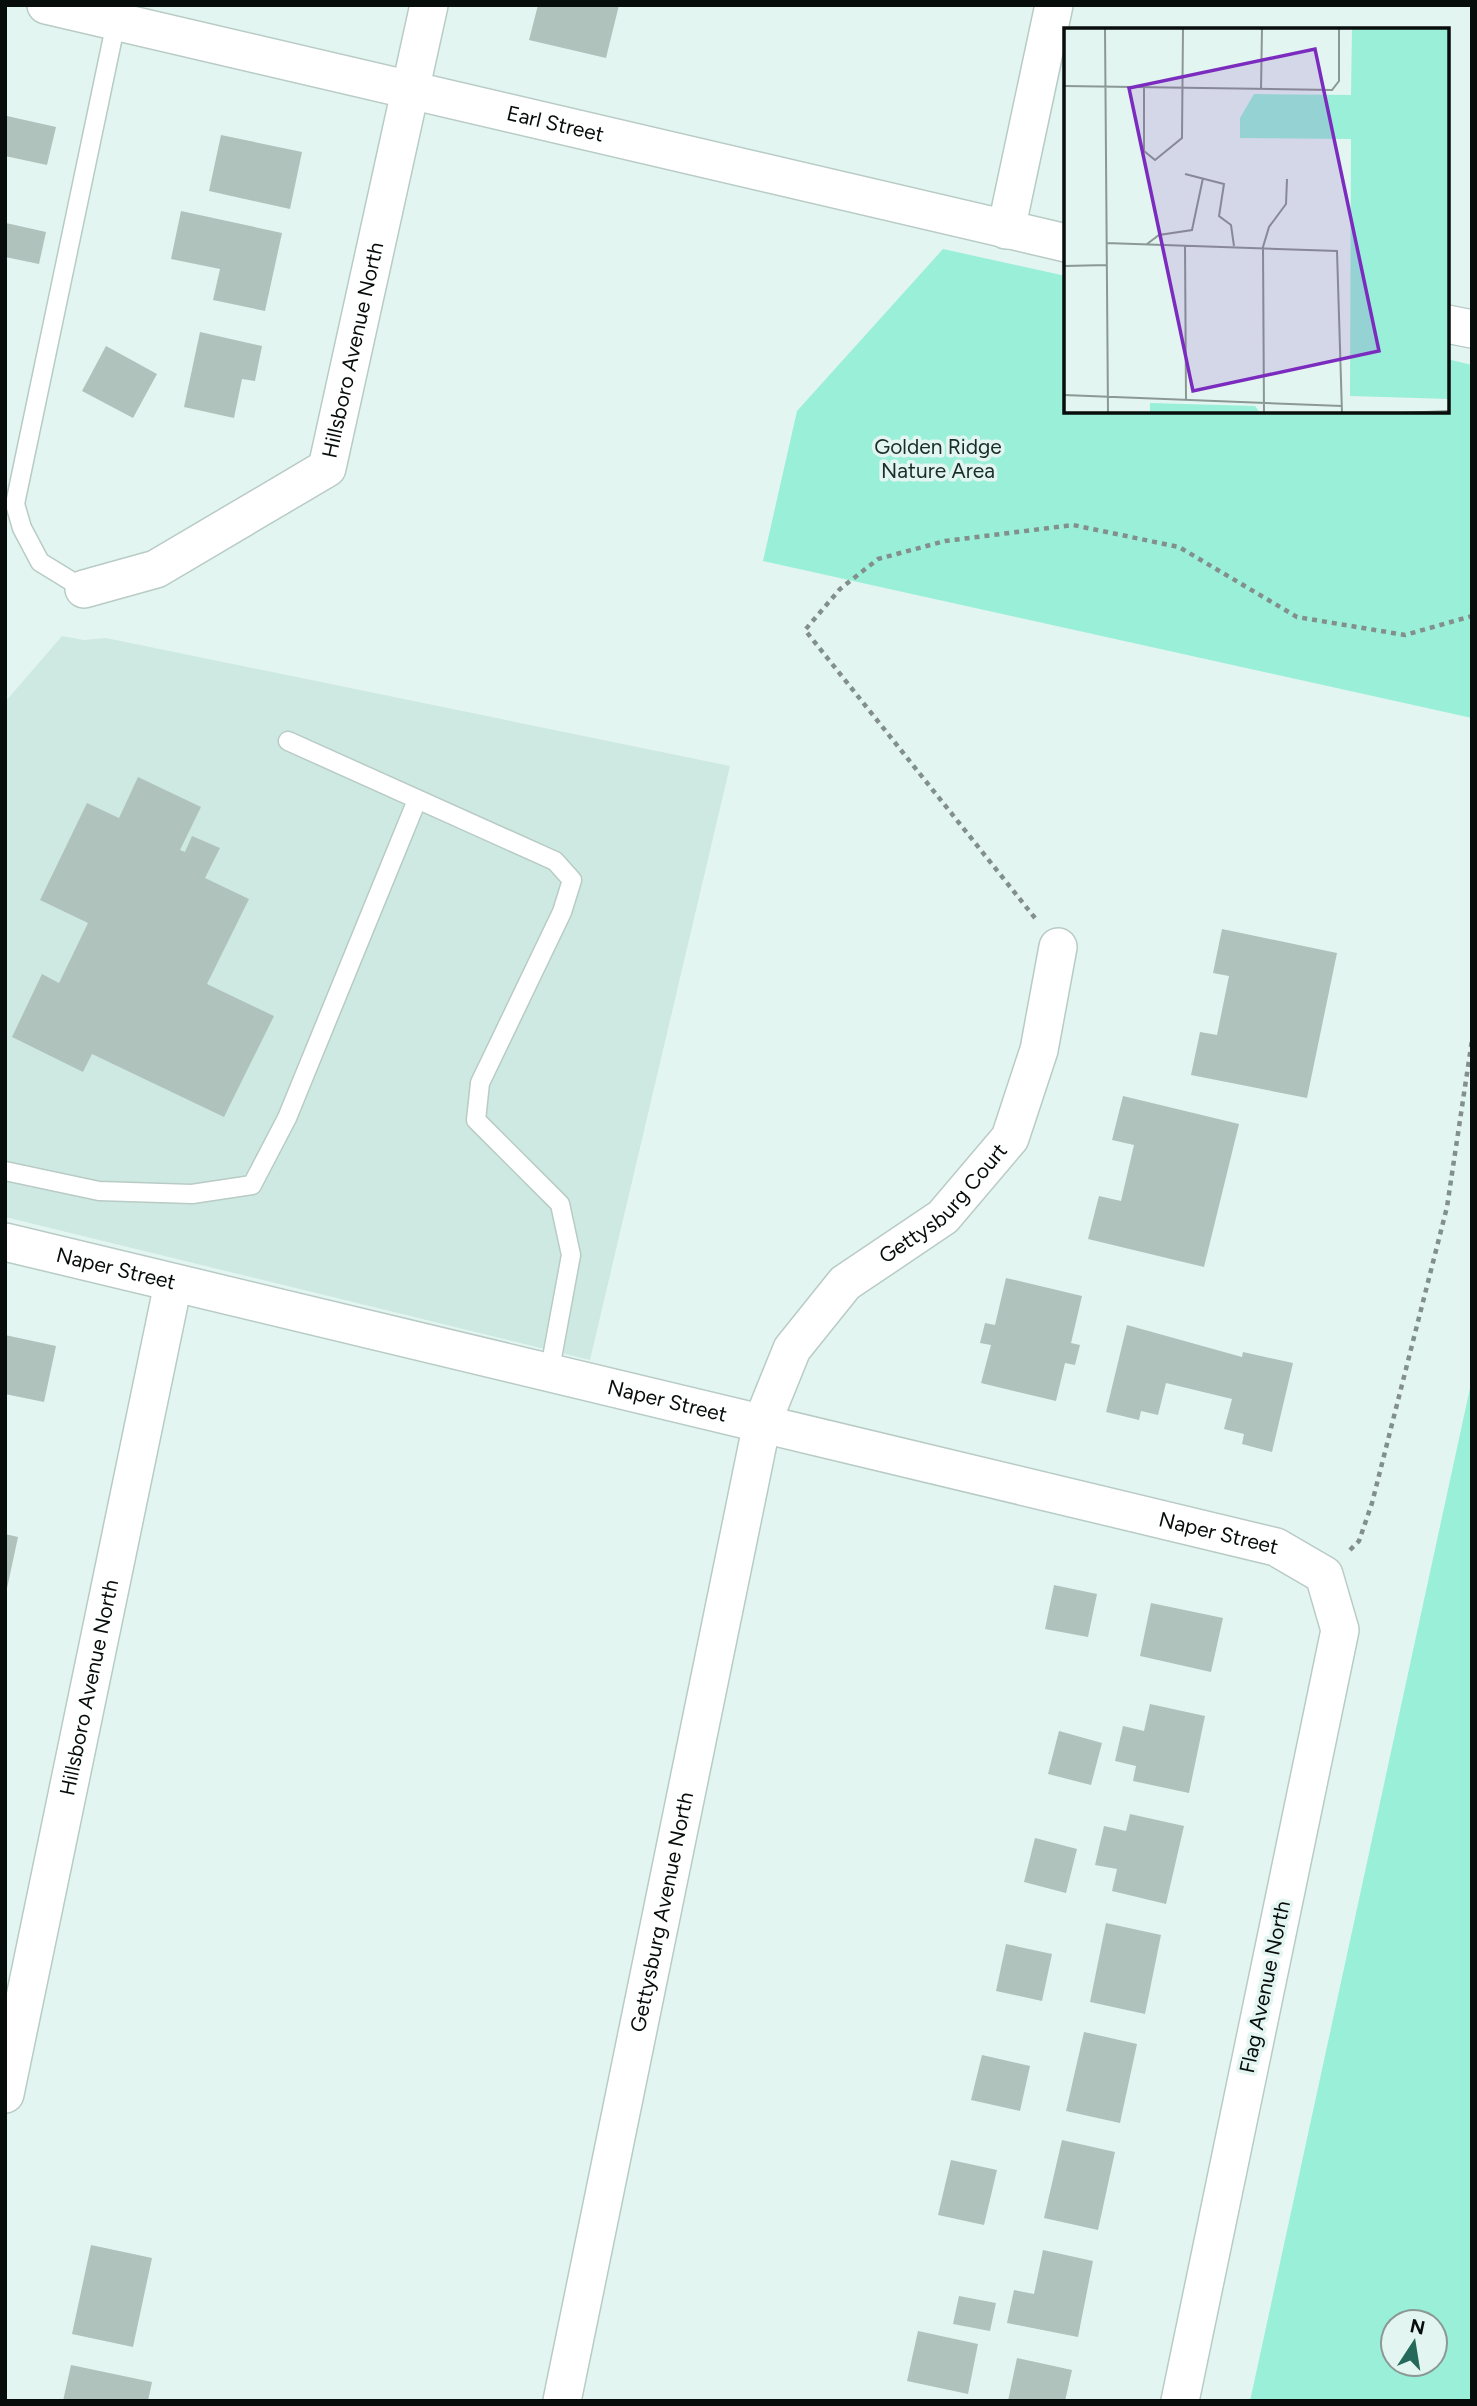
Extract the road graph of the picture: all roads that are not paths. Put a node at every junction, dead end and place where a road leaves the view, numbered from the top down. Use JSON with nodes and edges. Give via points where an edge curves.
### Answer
{"nodes":[{"id":1,"x":46,"y":5,"type":"edge"},
{"id":2,"x":429,"y":5,"type":"edge"},
{"id":3,"x":1054,"y":5,"type":"edge"},
{"id":4,"x":116,"y":22,"type":"junction"},
{"id":5,"x":411,"y":89,"type":"junction"},
{"id":6,"x":1006,"y":230,"type":"junction"},
{"id":7,"x":1064,"y":243,"type":"edge"},
{"id":8,"x":1449,"y":324,"type":"edge"},
{"id":9,"x":1472,"y":329,"type":"edge"},
{"id":10,"x":84,"y":589,"type":"joint"},
{"id":11,"x":288,"y":741,"type":"dead end"},
{"id":12,"x":417,"y":800,"type":"junction"},
{"id":13,"x":1058,"y":947,"type":"road end"},
{"id":14,"x":5,"y":1171,"type":"edge"},
{"id":15,"x":5,"y":1242,"type":"edge"},
{"id":16,"x":173,"y":1284,"type":"junction"},
{"id":17,"x":549,"y":1374,"type":"junction"},
{"id":18,"x":762,"y":1423,"type":"junction"},
{"id":19,"x":1324,"y":1575,"type":"joint"},
{"id":20,"x":5,"y":2094,"type":"edge"},
{"id":21,"x":562,"y":2401,"type":"edge"},
{"id":22,"x":1180,"y":2401,"type":"edge"}],
"edges":[{"from":1,"to":4,"type":"street","name":"Earl Street"},
{"from":2,"to":5,"type":"street","name":"Hillsboro Avenue North"},
{"from":3,"to":6,"type":"street"},
{"from":4,"to":5,"type":"street","name":"Earl Street"},
{"from":4,"to":10,"type":"lane","via":[[15,504],[40,562]]},
{"from":5,"to":6,"type":"street","name":"Earl Street"},
{"from":5,"to":10,"type":"street","name":"Hillsboro Avenue North","via":[[327,468],[156,569]]},
{"from":6,"to":7,"type":"street","name":"Earl Street"},
{"from":8,"to":9,"type":"street"},
{"from":11,"to":12,"type":"lane"},
{"from":12,"to":14,"type":"lane","via":[[287,1118],[252,1185],[192,1194],[99,1191]]},
{"from":12,"to":17,"type":"lane","via":[[555,861],[572,880],[562,912],[480,1083],[477,1120],[560,1204],[571,1255]]},
{"from":13,"to":18,"type":"street","name":"Gettysburg Court","via":[[1039,1050],[1010,1138],[943,1217],[845,1283],[792,1349]]},
{"from":15,"to":16,"type":"street","name":"Naper Street"},
{"from":16,"to":17,"type":"street","name":"Naper Street"},
{"from":16,"to":20,"type":"street","name":"Hillsboro Avenue North"},
{"from":17,"to":18,"type":"street","name":"Naper Street"},
{"from":18,"to":19,"type":"street","name":"Naper Street","via":[[1276,1547]]},
{"from":18,"to":21,"type":"street","name":"Gettysburg Avenue North"},
{"from":19,"to":22,"type":"street","name":"Flag Avenue North","via":[[1340,1630]]}]}
